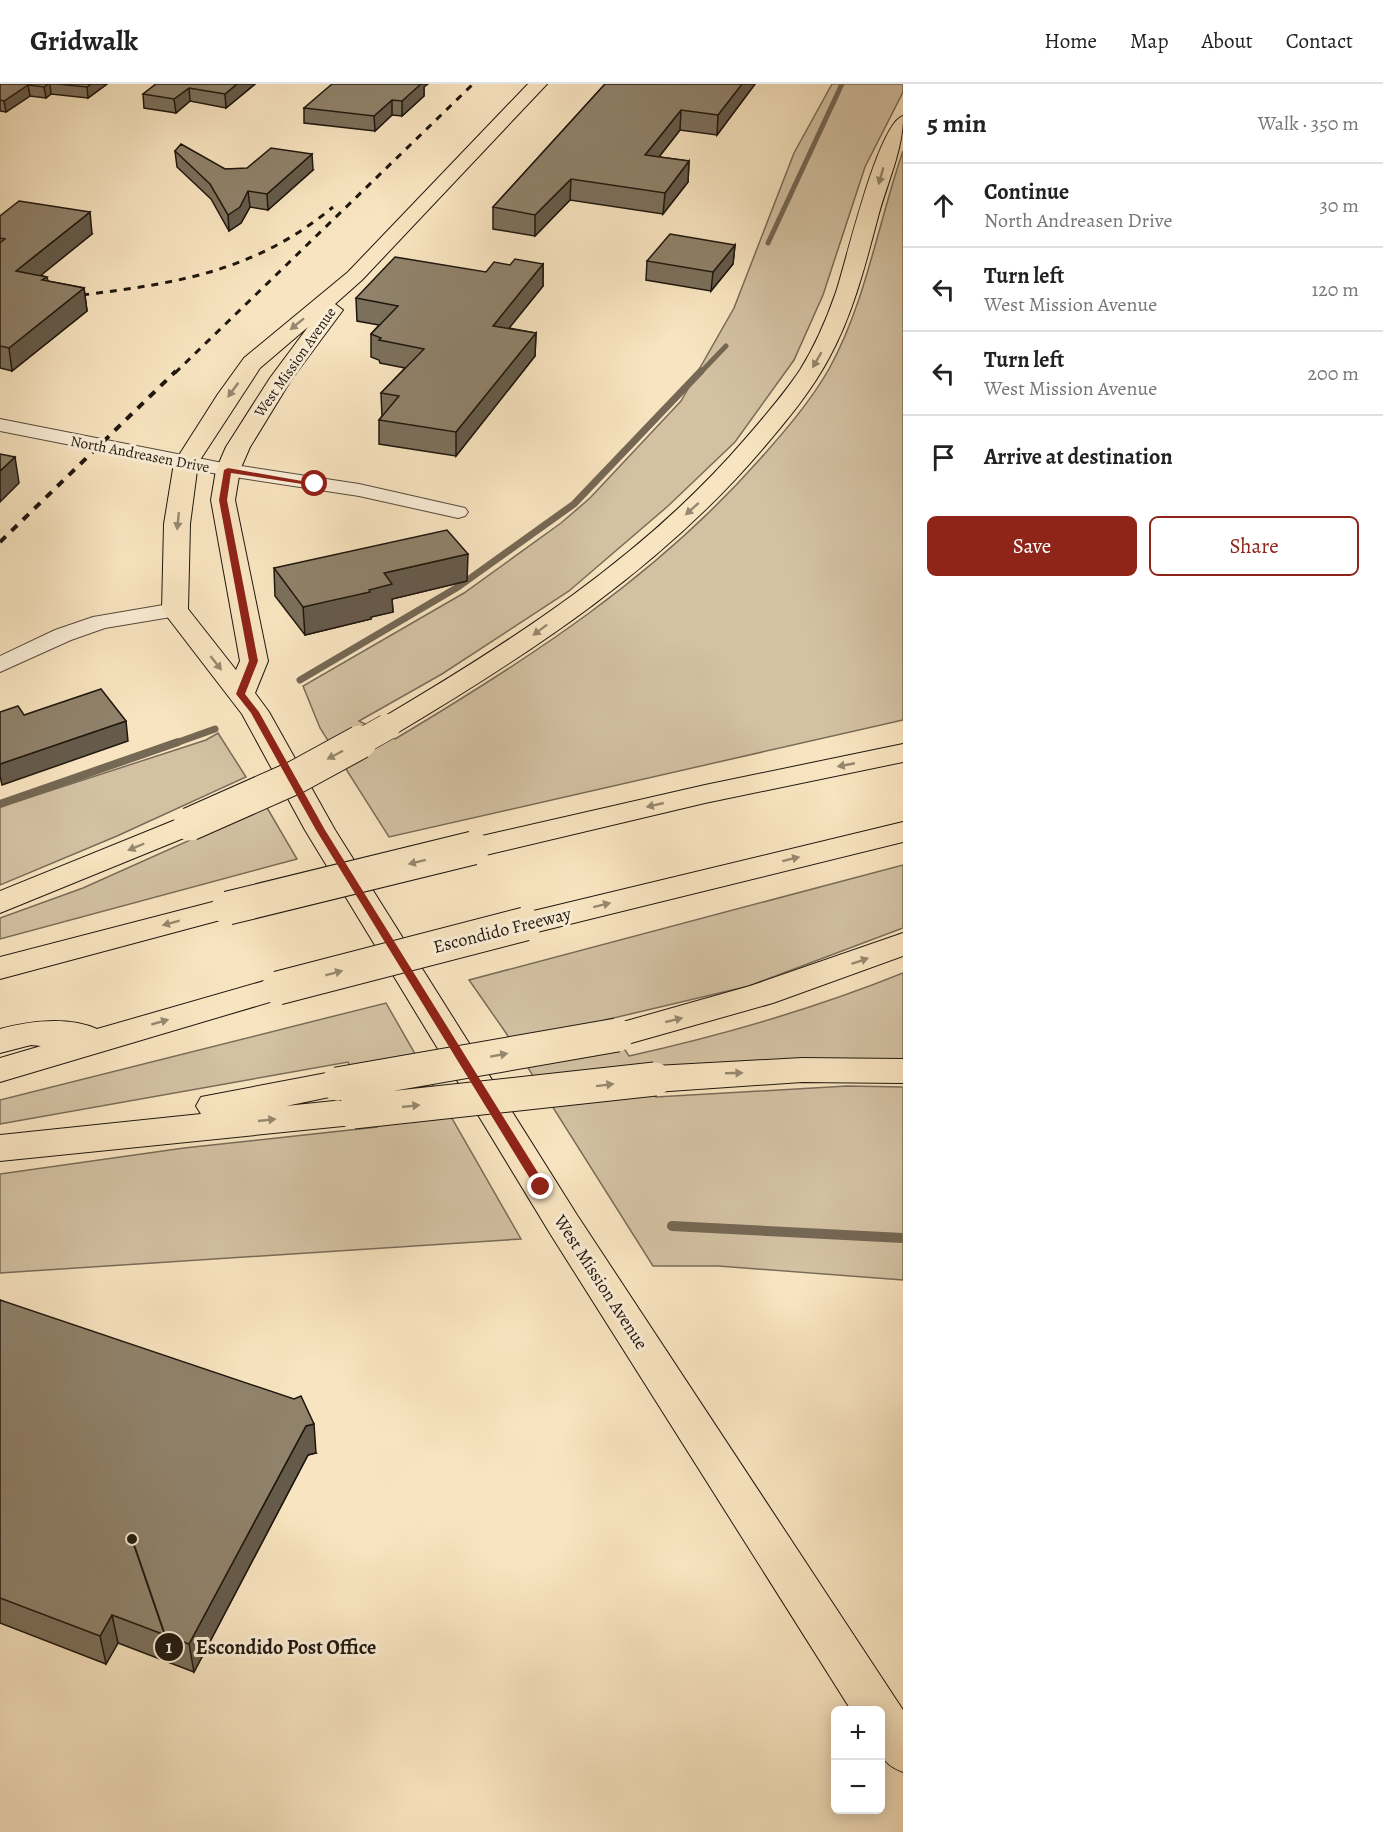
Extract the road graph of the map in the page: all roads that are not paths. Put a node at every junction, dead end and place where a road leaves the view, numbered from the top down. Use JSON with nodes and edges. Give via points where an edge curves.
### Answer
{"nodes":[{"id":1,"x":538,"y":84,"type":"edge"},
{"id":2,"x":903,"y":122,"type":"edge"},
{"id":3,"x":355,"y":276,"type":"junction"},
{"id":4,"x":0,"y":425,"type":"edge"},
{"id":5,"x":186,"y":463,"type":"junction"},
{"id":6,"x":228,"y":470,"type":"junction"},
{"id":7,"x":458,"y":512,"type":"dead end"},
{"id":8,"x":175,"y":610,"type":"junction"},
{"id":9,"x":0,"y":664,"type":"edge"},
{"id":10,"x":240,"y":694,"type":"junction"},
{"id":11,"x":903,"y":753,"type":"edge"},
{"id":12,"x":903,"y":832,"type":"edge"},
{"id":13,"x":0,"y":903,"type":"edge"},
{"id":14,"x":903,"y":944,"type":"edge"},
{"id":15,"x":0,"y":968,"type":"edge"},
{"id":16,"x":104,"y":1038,"type":"junction"},
{"id":17,"x":0,"y":1041,"type":"edge"},
{"id":18,"x":0,"y":1070,"type":"edge"},
{"id":19,"x":903,"y":1071,"type":"edge"},
{"id":20,"x":345,"y":1098,"type":"junction"},
{"id":21,"x":0,"y":1147,"type":"edge"},
{"id":22,"x":874,"y":1706,"type":"edge"},
{"id":23,"x":885,"y":1723,"type":"edge"},
{"id":24,"x":903,"y":1750,"type":"edge"}],
"edges":[{"from":1,"to":3,"type":"main road","name":"West Mission Avenue"},
{"from":2,"to":13,"type":"main road","one_way":true,"bridge":true,"via":[[885,164],[853,274],[822,350],[806,378],[734,469],[612,578],[513,651],[296,777]]},
{"from":3,"to":5,"type":"main road","name":"West Mission Avenue","one_way":true,"via":[[252,363]]},
{"from":3,"to":6,"type":"main road","name":"West Mission Avenue","via":[[281,378]]},
{"from":4,"to":5,"type":"street","name":"North Andreasen Drive"},
{"from":5,"to":6,"type":"street","name":"North Andreasen Drive"},
{"from":5,"to":8,"type":"main road","name":"West Mission Avenue","one_way":true,"via":[[177,524]]},
{"from":6,"to":7,"type":"street","name":"North Andreasen Drive","via":[[359,490]]},
{"from":6,"to":10,"type":"main road","name":"West Mission Avenue","via":[[223,500],[254,661]]},
{"from":8,"to":9,"type":"street","via":[[101,622]]},
{"from":8,"to":10,"type":"main road","name":"West Mission Avenue","one_way":true},
{"from":10,"to":22,"type":"main road","name":"West Mission Avenue","via":[[255,712],[320,830],[564,1225]]},
{"from":11,"to":15,"type":"main road","one_way":true,"bridge":true,"via":[[473,848]]},
{"from":16,"to":12,"type":"main road","name":"Escondido Freeway","one_way":true,"bridge":true,"via":[[525,924]]},
{"from":20,"to":14,"type":"main road","one_way":true,"bridge":true,"via":[[617,1035],[761,996]]},
{"from":16,"to":17,"type":"main road","via":[[31,1033]]},
{"from":16,"to":18,"type":"main road","name":"Escondido Freeway"},
{"from":20,"to":19,"type":"main road","one_way":true,"bridge":true,"via":[[802,1070]]},
{"from":21,"to":20,"type":"main road","one_way":true},
{"from":23,"to":24,"type":"main road"}]}
